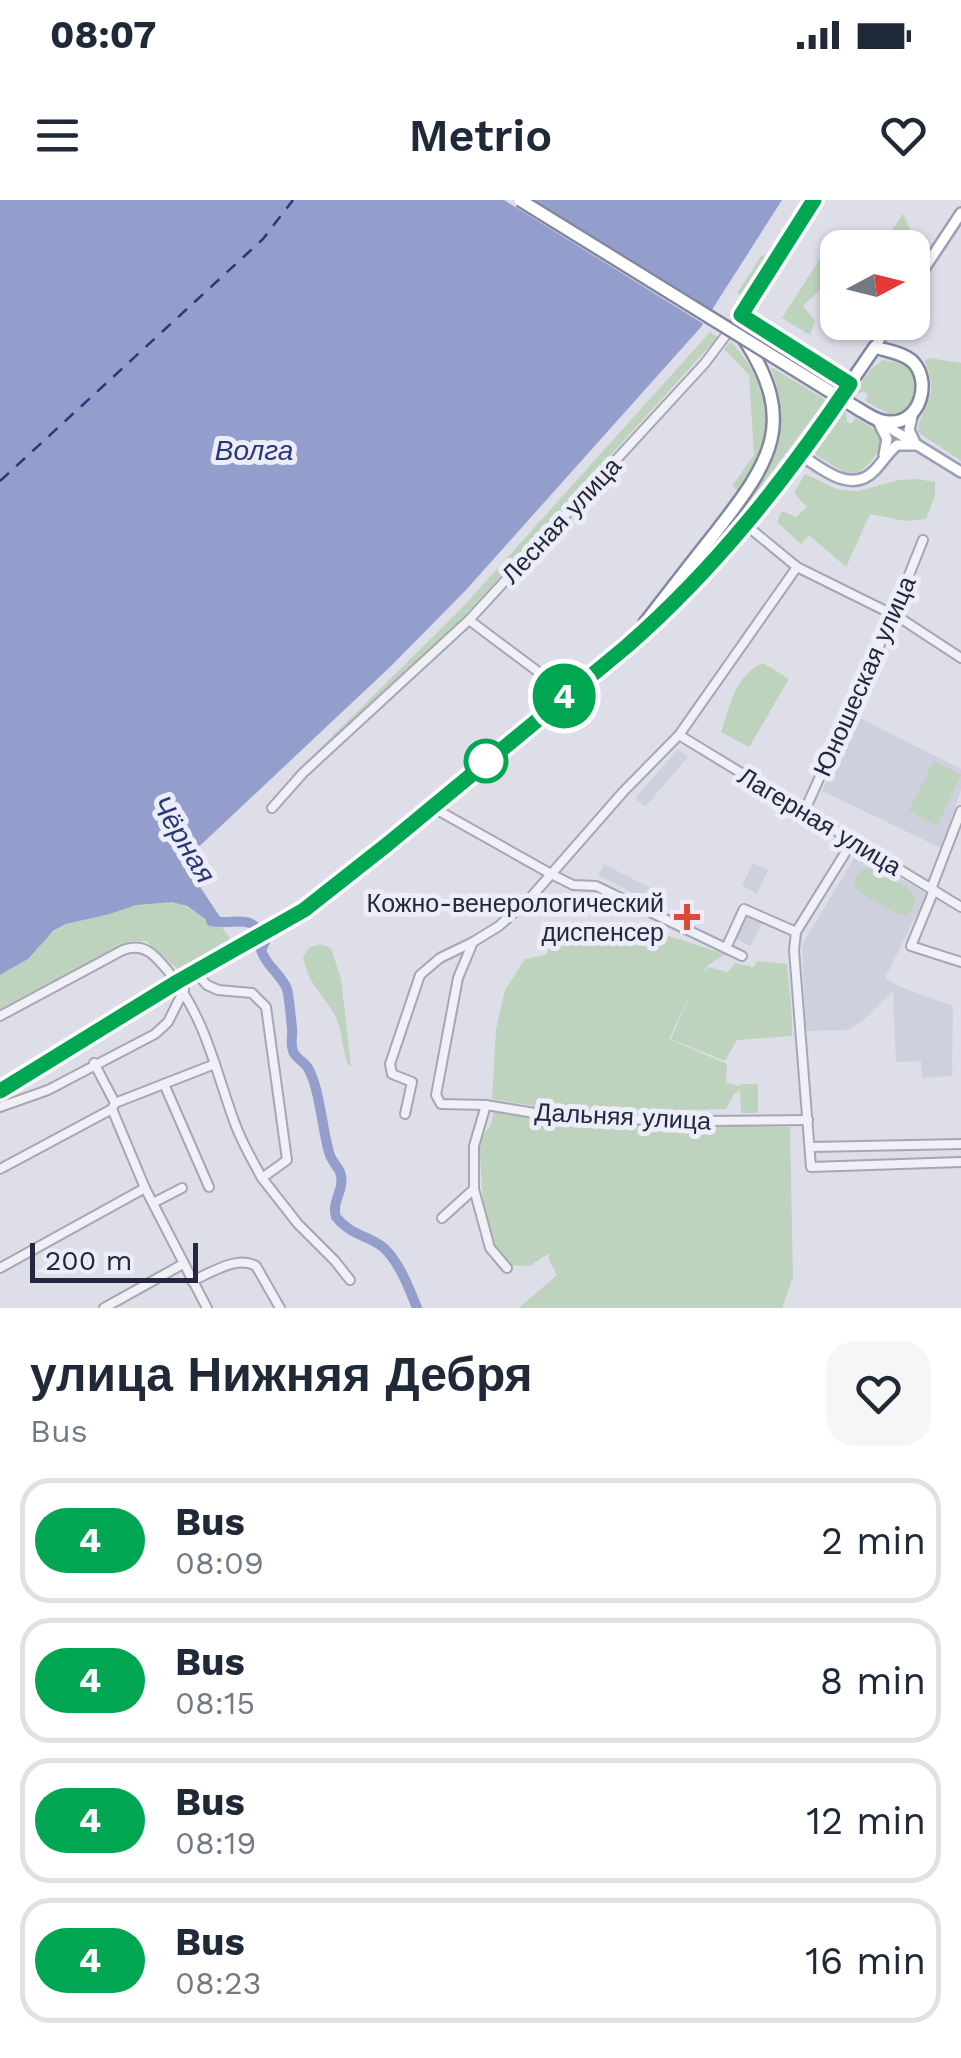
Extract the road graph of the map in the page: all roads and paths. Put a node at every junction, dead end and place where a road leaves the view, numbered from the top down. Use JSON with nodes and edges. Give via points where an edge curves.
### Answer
{"nodes":[{"id":1,"x":520,"y":200,"type":"edge"},
{"id":2,"x":814,"y":200,"type":"edge"},
{"id":3,"x":961,"y":213,"type":"edge"},
{"id":4,"x":930,"y":260,"type":"edge"},
{"id":5,"x":741,"y":315,"type":"junction"},
{"id":6,"x":741,"y":336,"type":"junction"},
{"id":7,"x":879,"y":340,"type":"edge"},
{"id":8,"x":875,"y":346,"type":"junction"},
{"id":9,"x":850,"y":384,"type":"junction"},
{"id":10,"x":913,"y":412,"type":"junction"},
{"id":11,"x":878,"y":420,"type":"junction"},
{"id":12,"x":917,"y":445,"type":"junction"},
{"id":13,"x":800,"y":456,"type":"junction"},
{"id":14,"x":884,"y":457,"type":"junction"},
{"id":15,"x":961,"y":472,"type":"edge"},
{"id":16,"x":746,"y":525,"type":"junction"},
{"id":17,"x":923,"y":540,"type":"dead end"},
{"id":18,"x":797,"y":567,"type":"junction"},
{"id":19,"x":893,"y":615,"type":"junction"},
{"id":20,"x":469,"y":620,"type":"junction"},
{"id":21,"x":627,"y":646,"type":"junction"},
{"id":22,"x":961,"y":658,"type":"edge"},
{"id":23,"x":568,"y":694,"type":"junction"},
{"id":24,"x":678,"y":735,"type":"junction"},
{"id":25,"x":431,"y":807,"type":"junction"},
{"id":26,"x":272,"y":808,"type":"dead end"},
{"id":27,"x":961,"y":811,"type":"edge"},
{"id":28,"x":804,"y":812,"type":"junction"},
{"id":29,"x":852,"y":842,"type":"junction"},
{"id":30,"x":551,"y":874,"type":"junction"},
{"id":31,"x":932,"y":890,"type":"junction"},
{"id":32,"x":961,"y":907,"type":"edge"},
{"id":33,"x":796,"y":932,"type":"junction"},
{"id":34,"x":473,"y":942,"type":"junction"},
{"id":35,"x":726,"y":948,"type":"junction"},
{"id":36,"x":742,"y":956,"type":"dead end"},
{"id":37,"x":961,"y":962,"type":"edge"},
{"id":38,"x":195,"y":972,"type":"junction"},
{"id":39,"x":181,"y":986,"type":"junction"},
{"id":40,"x":0,"y":1016,"type":"edge"},
{"id":41,"x":94,"y":1064,"type":"junction"},
{"id":42,"x":215,"y":1064,"type":"junction"},
{"id":43,"x":164,"y":1084,"type":"junction"},
{"id":44,"x":0,"y":1091,"type":"edge"},
{"id":45,"x":486,"y":1104,"type":"junction"},
{"id":46,"x":114,"y":1106,"type":"junction"},
{"id":47,"x":0,"y":1107,"type":"edge"},
{"id":48,"x":405,"y":1114,"type":"dead end"},
{"id":49,"x":808,"y":1120,"type":"junction"},
{"id":50,"x":961,"y":1144,"type":"edge"},
{"id":51,"x":810,"y":1147,"type":"junction"},
{"id":52,"x":961,"y":1162,"type":"edge"},
{"id":53,"x":0,"y":1169,"type":"edge"},
{"id":54,"x":262,"y":1178,"type":"junction"},
{"id":55,"x":209,"y":1187,"type":"dead end"},
{"id":56,"x":146,"y":1188,"type":"junction"},
{"id":57,"x":182,"y":1188,"type":"dead end"},
{"id":58,"x":474,"y":1189,"type":"junction"},
{"id":59,"x":153,"y":1203,"type":"junction"},
{"id":60,"x":442,"y":1218,"type":"dead end"},
{"id":61,"x":183,"y":1264,"type":"junction"},
{"id":62,"x":0,"y":1268,"type":"edge"},
{"id":63,"x":507,"y":1268,"type":"dead end"},
{"id":64,"x":350,"y":1280,"type":"dead end"},
{"id":65,"x":192,"y":1282,"type":"junction"},
{"id":66,"x":104,"y":1308,"type":"edge"},
{"id":67,"x":207,"y":1308,"type":"edge"},
{"id":68,"x":280,"y":1308,"type":"edge"}],
"edges":[{"from":1,"to":6,"type":"highway","bridge":true},
{"from":2,"to":5,"type":"street","name":"Лесная улица"},
{"from":3,"to":4,"type":"main road"},
{"from":5,"to":9,"type":"street"},
{"from":5,"to":20,"type":"street","name":"Лесная улица"},
{"from":6,"to":11,"type":"highway","bridge":true},
{"from":6,"to":21,"type":"highway","via":[[770,389],[774,430],[765,461]]},
{"from":7,"to":8,"type":"main road"},
{"from":8,"to":9,"type":"highway"},
{"from":8,"to":10,"type":"highway","via":[[906,356],[917,368],[922,389]]},
{"from":9,"to":13,"type":"highway"},
{"from":10,"to":11,"type":"highway","via":[[900,422]]},
{"from":10,"to":12,"type":"main road","via":[[909,430]]},
{"from":11,"to":12,"type":"main road"},
{"from":11,"to":14,"type":"main road","via":[[887,439]]},
{"from":12,"to":14,"type":"main road","via":[[897,445]]},
{"from":12,"to":15,"type":"main road"},
{"from":13,"to":14,"type":"main road","via":[[855,481]]},
{"from":13,"to":16,"type":"highway"},
{"from":16,"to":18,"type":"street"},
{"from":16,"to":21,"type":"highway"},
{"from":17,"to":19,"type":"street","name":"Юношеская улица"},
{"from":18,"to":19,"type":"street"},
{"from":18,"to":24,"type":"street"},
{"from":19,"to":22,"type":"street"},
{"from":19,"to":28,"type":"street","name":"Юношеская улица"},
{"from":20,"to":23,"type":"street"},
{"from":20,"to":26,"type":"street","name":"Лесная улица"},
{"from":21,"to":23,"type":"highway"},
{"from":23,"to":25,"type":"highway"},
{"from":24,"to":28,"type":"street","name":"Лагерная улица"},
{"from":24,"to":30,"type":"street"},
{"from":25,"to":30,"type":"street"},
{"from":25,"to":38,"type":"highway","via":[[304,910]]},
{"from":27,"to":31,"type":"street"},
{"from":28,"to":29,"type":"street","name":"Лагерная улица"},
{"from":29,"to":31,"type":"street","name":"Лагерная улица"},
{"from":29,"to":33,"type":"street"},
{"from":30,"to":34,"type":"street","via":[[499,926]]},
{"from":30,"to":35,"type":"street","via":[[596,886]]},
{"from":31,"to":32,"type":"street","name":"Лагерная улица"},
{"from":31,"to":37,"type":"street","via":[[912,946]]},
{"from":33,"to":35,"type":"street","via":[[744,909]]},
{"from":33,"to":49,"type":"street"},
{"from":34,"to":45,"type":"street","name":"Дальняя улица","via":[[458,978],[436,1095],[441,1104]]},
{"from":34,"to":48,"type":"street","via":[[420,975],[390,1064],[392,1074],[412,1082]]},
{"from":35,"to":36,"type":"street"},
{"from":38,"to":39,"type":"highway"},
{"from":38,"to":54,"type":"street","via":[[207,985],[252,994],[266,1007],[286,1160]]},
{"from":39,"to":40,"type":"street","via":[[152,952],[134,946]]},
{"from":39,"to":41,"type":"street","via":[[168,1022],[155,1034]]},
{"from":39,"to":42,"type":"street"},
{"from":39,"to":44,"type":"highway"},
{"from":41,"to":46,"type":"street"},
{"from":41,"to":47,"type":"street"},
{"from":42,"to":43,"type":"street"},
{"from":42,"to":54,"type":"street"},
{"from":43,"to":46,"type":"street"},
{"from":43,"to":55,"type":"street"},
{"from":45,"to":49,"type":"street","name":"Дальняя улица","via":[[565,1118]]},
{"from":45,"to":58,"type":"street","via":[[474,1146]]},
{"from":46,"to":53,"type":"street"},
{"from":46,"to":56,"type":"street"},
{"from":49,"to":51,"type":"street"},
{"from":50,"to":51,"type":"street"},
{"from":51,"to":52,"type":"street","via":[[811,1167]]},
{"from":54,"to":64,"type":"street"},
{"from":56,"to":59,"type":"street"},
{"from":56,"to":62,"type":"street"},
{"from":57,"to":59,"type":"street"},
{"from":58,"to":60,"type":"street"},
{"from":58,"to":63,"type":"street","via":[[490,1248]]},
{"from":59,"to":61,"type":"street"},
{"from":61,"to":65,"type":"street"},
{"from":61,"to":66,"type":"street"},
{"from":65,"to":67,"type":"street"},
{"from":65,"to":68,"type":"street","via":[[251,1262]]}]}
